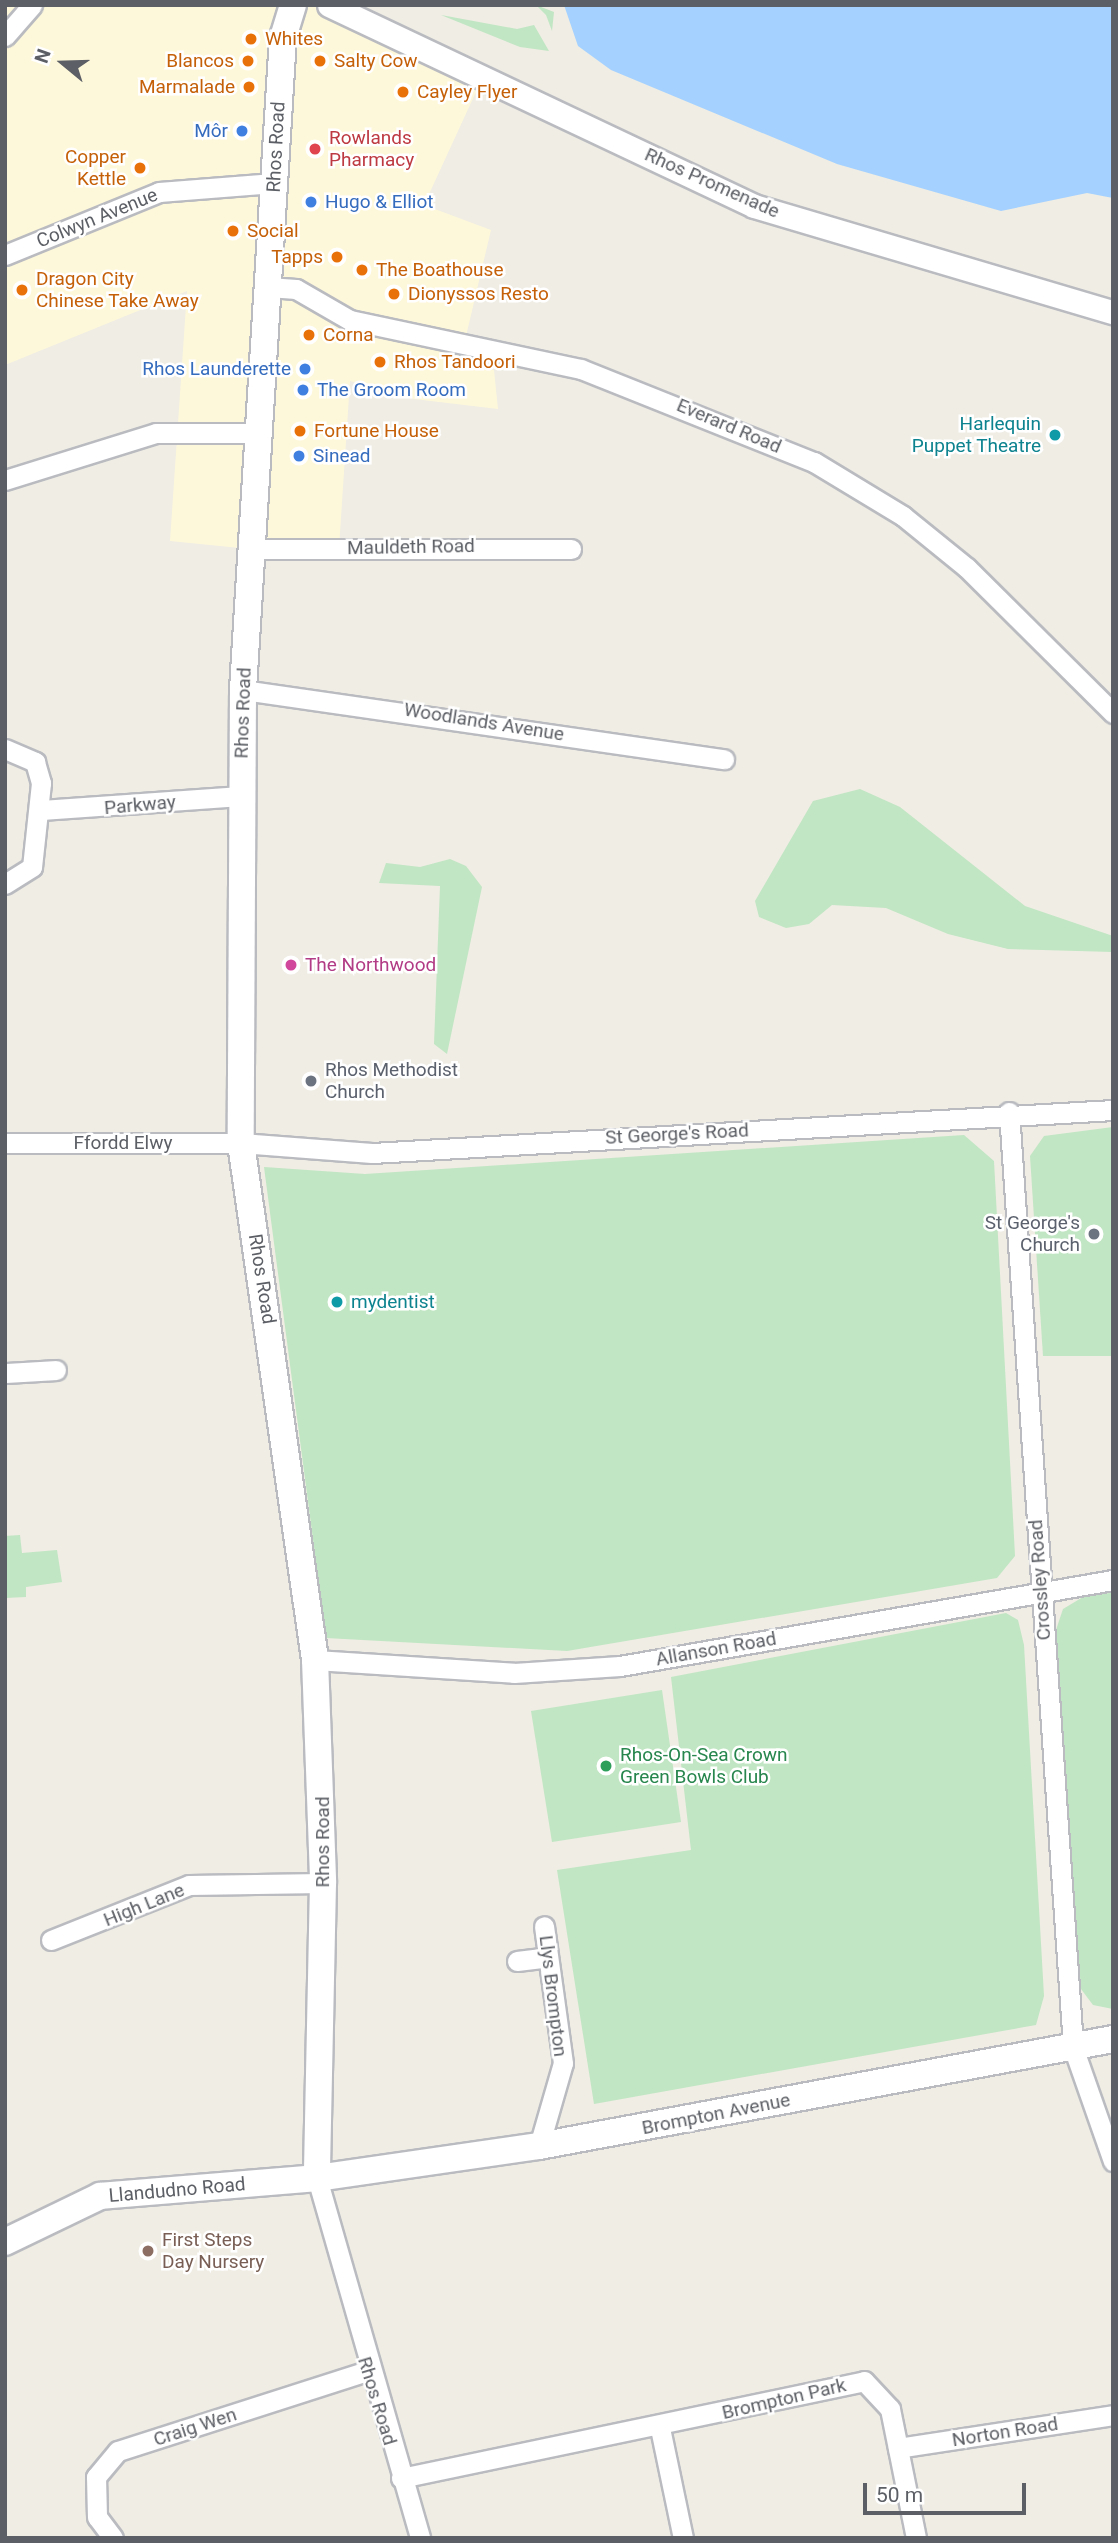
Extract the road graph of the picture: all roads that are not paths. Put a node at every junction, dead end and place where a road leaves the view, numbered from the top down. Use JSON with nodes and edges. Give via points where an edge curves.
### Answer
{"nodes":[{"id":1,"x":32,"y":5,"type":"edge"},
{"id":2,"x":293,"y":5,"type":"edge"},
{"id":3,"x":329,"y":5,"type":"edge"},
{"id":4,"x":5,"y":36,"type":"edge"},
{"id":5,"x":274,"y":183,"type":"junction"},
{"id":6,"x":5,"y":255,"type":"edge"},
{"id":7,"x":268,"y":286,"type":"junction"},
{"id":8,"x":1113,"y":312,"type":"edge"},
{"id":9,"x":259,"y":433,"type":"junction"},
{"id":10,"x":5,"y":480,"type":"edge"},
{"id":11,"x":571,"y":549,"type":"dead end"},
{"id":12,"x":250,"y":550,"type":"junction"},
{"id":13,"x":243,"y":690,"type":"junction"},
{"id":14,"x":1113,"y":713,"type":"edge"},
{"id":15,"x":5,"y":749,"type":"edge"},
{"id":16,"x":724,"y":759,"type":"dead end"},
{"id":17,"x":239,"y":796,"type":"junction"},
{"id":18,"x":40,"y":810,"type":"junction"},
{"id":19,"x":5,"y":884,"type":"edge"},
{"id":20,"x":1113,"y":1110,"type":"edge"},
{"id":21,"x":1009,"y":1112,"type":"junction"},
{"id":22,"x":5,"y":1143,"type":"edge"},
{"id":23,"x":241,"y":1143,"type":"junction"},
{"id":24,"x":56,"y":1370,"type":"dead end"},
{"id":25,"x":5,"y":1373,"type":"edge"},
{"id":26,"x":1113,"y":1580,"type":"edge"},
{"id":27,"x":1040,"y":1592,"type":"junction"},
{"id":28,"x":315,"y":1660,"type":"junction"},
{"id":29,"x":323,"y":1883,"type":"junction"},
{"id":30,"x":544,"y":1926,"type":"dead end"},
{"id":31,"x":51,"y":1940,"type":"dead end"},
{"id":32,"x":548,"y":1957,"type":"junction"},
{"id":33,"x":517,"y":1961,"type":"dead end"},
{"id":34,"x":1113,"y":2039,"type":"edge"},
{"id":35,"x":1073,"y":2047,"type":"junction"},
{"id":36,"x":539,"y":2146,"type":"junction"},
{"id":37,"x":1113,"y":2161,"type":"edge"},
{"id":38,"x":317,"y":2178,"type":"junction"},
{"id":39,"x":5,"y":2242,"type":"edge"},
{"id":40,"x":368,"y":2371,"type":"junction"},
{"id":41,"x":1113,"y":2415,"type":"edge"},
{"id":42,"x":660,"y":2428,"type":"junction"},
{"id":43,"x":898,"y":2448,"type":"junction"},
{"id":44,"x":401,"y":2478,"type":"junction"},
{"id":45,"x":113,"y":2538,"type":"edge"},
{"id":46,"x":420,"y":2538,"type":"edge"},
{"id":47,"x":683,"y":2538,"type":"edge"},
{"id":48,"x":916,"y":2538,"type":"edge"}],
"edges":[{"from":1,"to":4,"type":"street"},
{"from":2,"to":5,"type":"main road","name":"Rhos Road","via":[[283,37]]},
{"from":3,"to":8,"type":"street","name":"Rhos Promenade","via":[[754,206]]},
{"from":5,"to":6,"type":"street","name":"Colwyn Avenue","via":[[159,192]]},
{"from":5,"to":7,"type":"main road","name":"Rhos Road"},
{"from":7,"to":9,"type":"main road","name":"Rhos Road"},
{"from":7,"to":14,"type":"street","name":"Everard Road","via":[[296,289],[350,320],[581,369],[814,462],[903,516],[967,568]]},
{"from":9,"to":10,"type":"street","via":[[156,433]]},
{"from":9,"to":12,"type":"main road","name":"Rhos Road"},
{"from":11,"to":12,"type":"street","name":"Mauldeth Road"},
{"from":12,"to":13,"type":"main road","name":"Rhos Road"},
{"from":13,"to":16,"type":"street","name":"Woodlands Avenue"},
{"from":13,"to":17,"type":"main road","name":"Rhos Road"},
{"from":15,"to":18,"type":"street","via":[[35,762]]},
{"from":17,"to":18,"type":"street","name":"Parkway"},
{"from":17,"to":23,"type":"main road","name":"Rhos Road"},
{"from":18,"to":19,"type":"street","via":[[32,867]]},
{"from":20,"to":21,"type":"street","name":"St George's Road"},
{"from":21,"to":23,"type":"street","name":"St George's Road","via":[[372,1153]]},
{"from":21,"to":27,"type":"street","name":"Crossley Road"},
{"from":22,"to":23,"type":"street","name":"Ffordd Elwy"},
{"from":23,"to":28,"type":"main road","name":"Rhos Road"},
{"from":24,"to":25,"type":"street"},
{"from":26,"to":27,"type":"street","name":"Allanson Road"},
{"from":27,"to":28,"type":"street","name":"Allanson Road","via":[[620,1666],[514,1673]]},
{"from":27,"to":35,"type":"street","name":"Crossley Road"},
{"from":28,"to":29,"type":"main road","name":"Rhos Road"},
{"from":29,"to":31,"type":"street","name":"High Lane","via":[[189,1885]]},
{"from":29,"to":38,"type":"main road","name":"Rhos Road"},
{"from":30,"to":32,"type":"street","name":"Llys Brompton"},
{"from":32,"to":33,"type":"street"},
{"from":32,"to":36,"type":"street","name":"Llys Brompton","via":[[562,2078]]},
{"from":34,"to":35,"type":"main road","name":"Brompton Avenue"},
{"from":35,"to":36,"type":"main road","name":"Brompton Avenue"},
{"from":35,"to":37,"type":"street","name":"Crossley Road"},
{"from":36,"to":38,"type":"main road","name":"Brompton Avenue"},
{"from":38,"to":39,"type":"main road","name":"Llandudno Road","via":[[100,2196]]},
{"from":38,"to":40,"type":"street","name":"Rhos Road"},
{"from":40,"to":44,"type":"street","name":"Rhos Road"},
{"from":40,"to":45,"type":"street","name":"Craig Wen","via":[[118,2451],[96,2477],[97,2517]]},
{"from":41,"to":43,"type":"street","name":"Norton Road"},
{"from":42,"to":43,"type":"street","name":"Brompton Park","via":[[864,2381],[890,2409]]},
{"from":42,"to":44,"type":"street","name":"Brompton Park"},
{"from":42,"to":47,"type":"street"},
{"from":43,"to":48,"type":"street","name":"Brompton Park"},
{"from":44,"to":46,"type":"street","name":"Rhos Road"}]}
